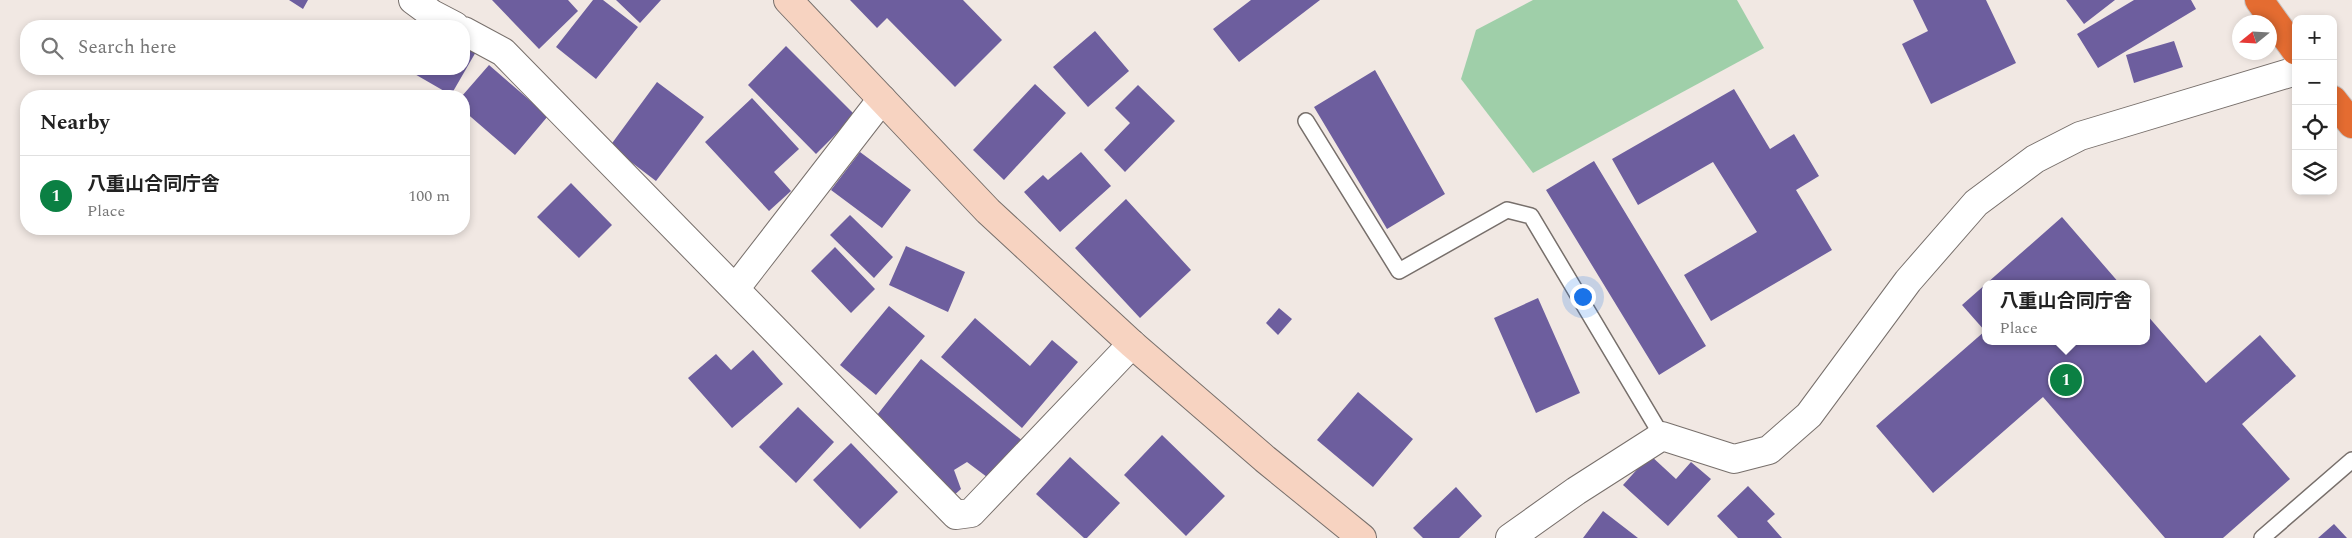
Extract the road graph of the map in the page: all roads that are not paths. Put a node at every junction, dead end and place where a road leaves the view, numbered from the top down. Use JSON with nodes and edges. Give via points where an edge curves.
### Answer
{"nodes":[{"id":1,"x":413,"y":0,"type":"edge"},
{"id":2,"x":788,"y":0,"type":"edge"},
{"id":3,"x":2259,"y":0,"type":"edge"},
{"id":4,"x":444,"y":20,"type":"edge"},
{"id":5,"x":470,"y":34,"type":"edge"},
{"id":6,"x":2292,"y":45,"type":"edge"},
{"id":7,"x":2292,"y":72,"type":"edge"},
{"id":8,"x":882,"y":99,"type":"junction"},
{"id":9,"x":2337,"y":105,"type":"edge"},
{"id":10,"x":1306,"y":121,"type":"dead end"},
{"id":11,"x":2352,"y":124,"type":"edge"},
{"id":12,"x":735,"y":289,"type":"junction"},
{"id":13,"x":1132,"y":344,"type":"junction"},
{"id":14,"x":1662,"y":436,"type":"junction"},
{"id":15,"x":2352,"y":460,"type":"edge"},
{"id":16,"x":1362,"y":538,"type":"edge"},
{"id":17,"x":1510,"y":538,"type":"edge"},
{"id":18,"x":2262,"y":538,"type":"edge"}],
"edges":[{"from":1,"to":4,"type":"street"},
{"from":2,"to":8,"type":"street"},
{"from":3,"to":6,"type":"highway"},
{"from":5,"to":12,"type":"street","via":[[503,52]]},
{"from":7,"to":14,"type":"street","via":[[2080,136],[2035,159],[1976,203],[1908,281],[1808,415],[1769,450],[1734,459]]},
{"from":8,"to":12,"type":"street"},
{"from":8,"to":13,"type":"street","via":[[988,211]]},
{"from":9,"to":11,"type":"highway"},
{"from":10,"to":14,"type":"lane","via":[[1399,272],[1507,210],[1531,216]]},
{"from":12,"to":13,"type":"street","via":[[956,515],[971,513]]},
{"from":13,"to":16,"type":"street"},
{"from":14,"to":17,"type":"street"},
{"from":15,"to":18,"type":"lane"}]}
